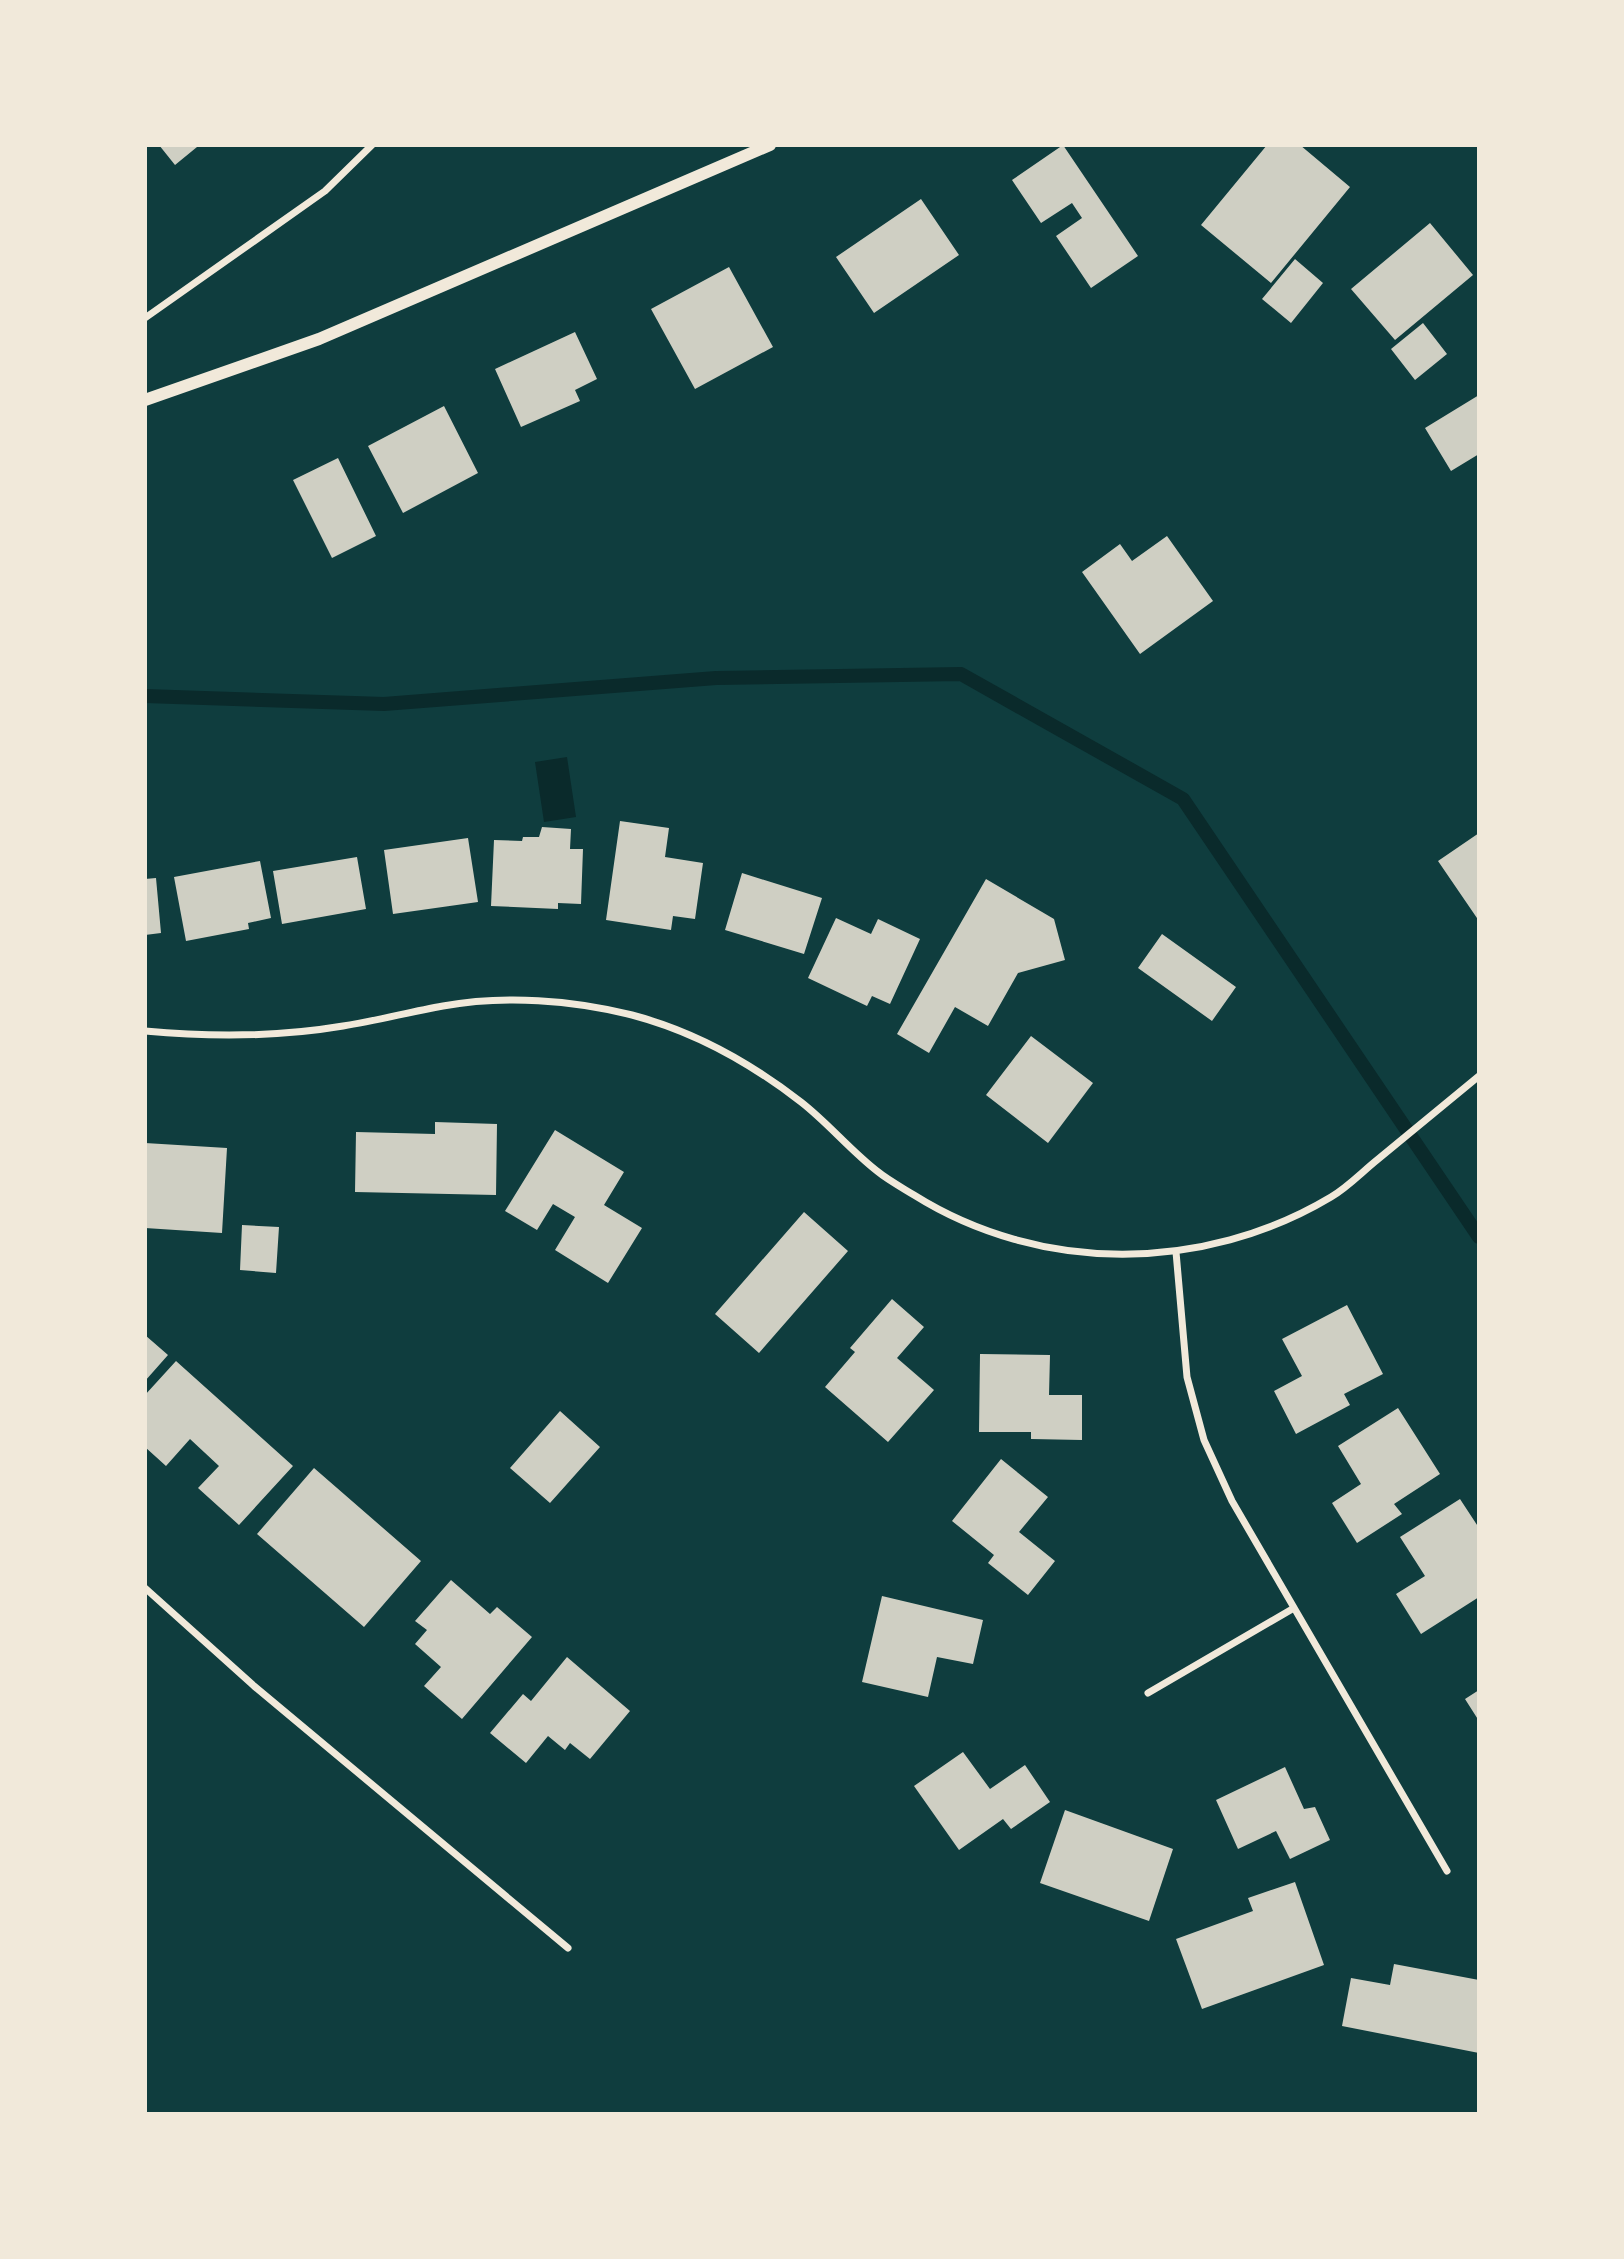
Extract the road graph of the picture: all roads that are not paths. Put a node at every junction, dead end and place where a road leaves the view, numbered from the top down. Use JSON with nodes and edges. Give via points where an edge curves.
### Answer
{"nodes":[{"id":1,"x":372,"y":145,"type":"edge"},
{"id":2,"x":770,"y":145,"type":"edge"},
{"id":3,"x":145,"y":318,"type":"edge"},
{"id":4,"x":145,"y":400,"type":"edge"},
{"id":5,"x":145,"y":1031,"type":"edge"},
{"id":6,"x":1479,"y":1076,"type":"edge"},
{"id":7,"x":1176,"y":1252,"type":"junction"},
{"id":8,"x":145,"y":1588,"type":"edge"},
{"id":9,"x":1294,"y":1608,"type":"junction"},
{"id":10,"x":1148,"y":1693,"type":"dead end"},
{"id":11,"x":1447,"y":1871,"type":"dead end"},
{"id":12,"x":568,"y":1948,"type":"dead end"}],
"edges":[{"from":1,"to":3,"type":"street","via":[[324,191]]},
{"from":2,"to":4,"type":"street","via":[[319,339]]},
{"from":5,"to":7,"type":"street","via":[[276,1033],[340,1027],[447,1005],[510,1000],[572,1003],[634,1016],[694,1037],[750,1067],[802,1103],[878,1173],[938,1210],[1002,1237],[1070,1252]]},
{"from":6,"to":7,"type":"street","via":[[1333,1196],[1270,1227]]},
{"from":7,"to":9,"type":"street","via":[[1187,1377],[1203,1440],[1232,1501]]},
{"from":8,"to":12,"type":"street","via":[[254,1686]]},
{"from":9,"to":10,"type":"street"},
{"from":9,"to":11,"type":"street"}]}
